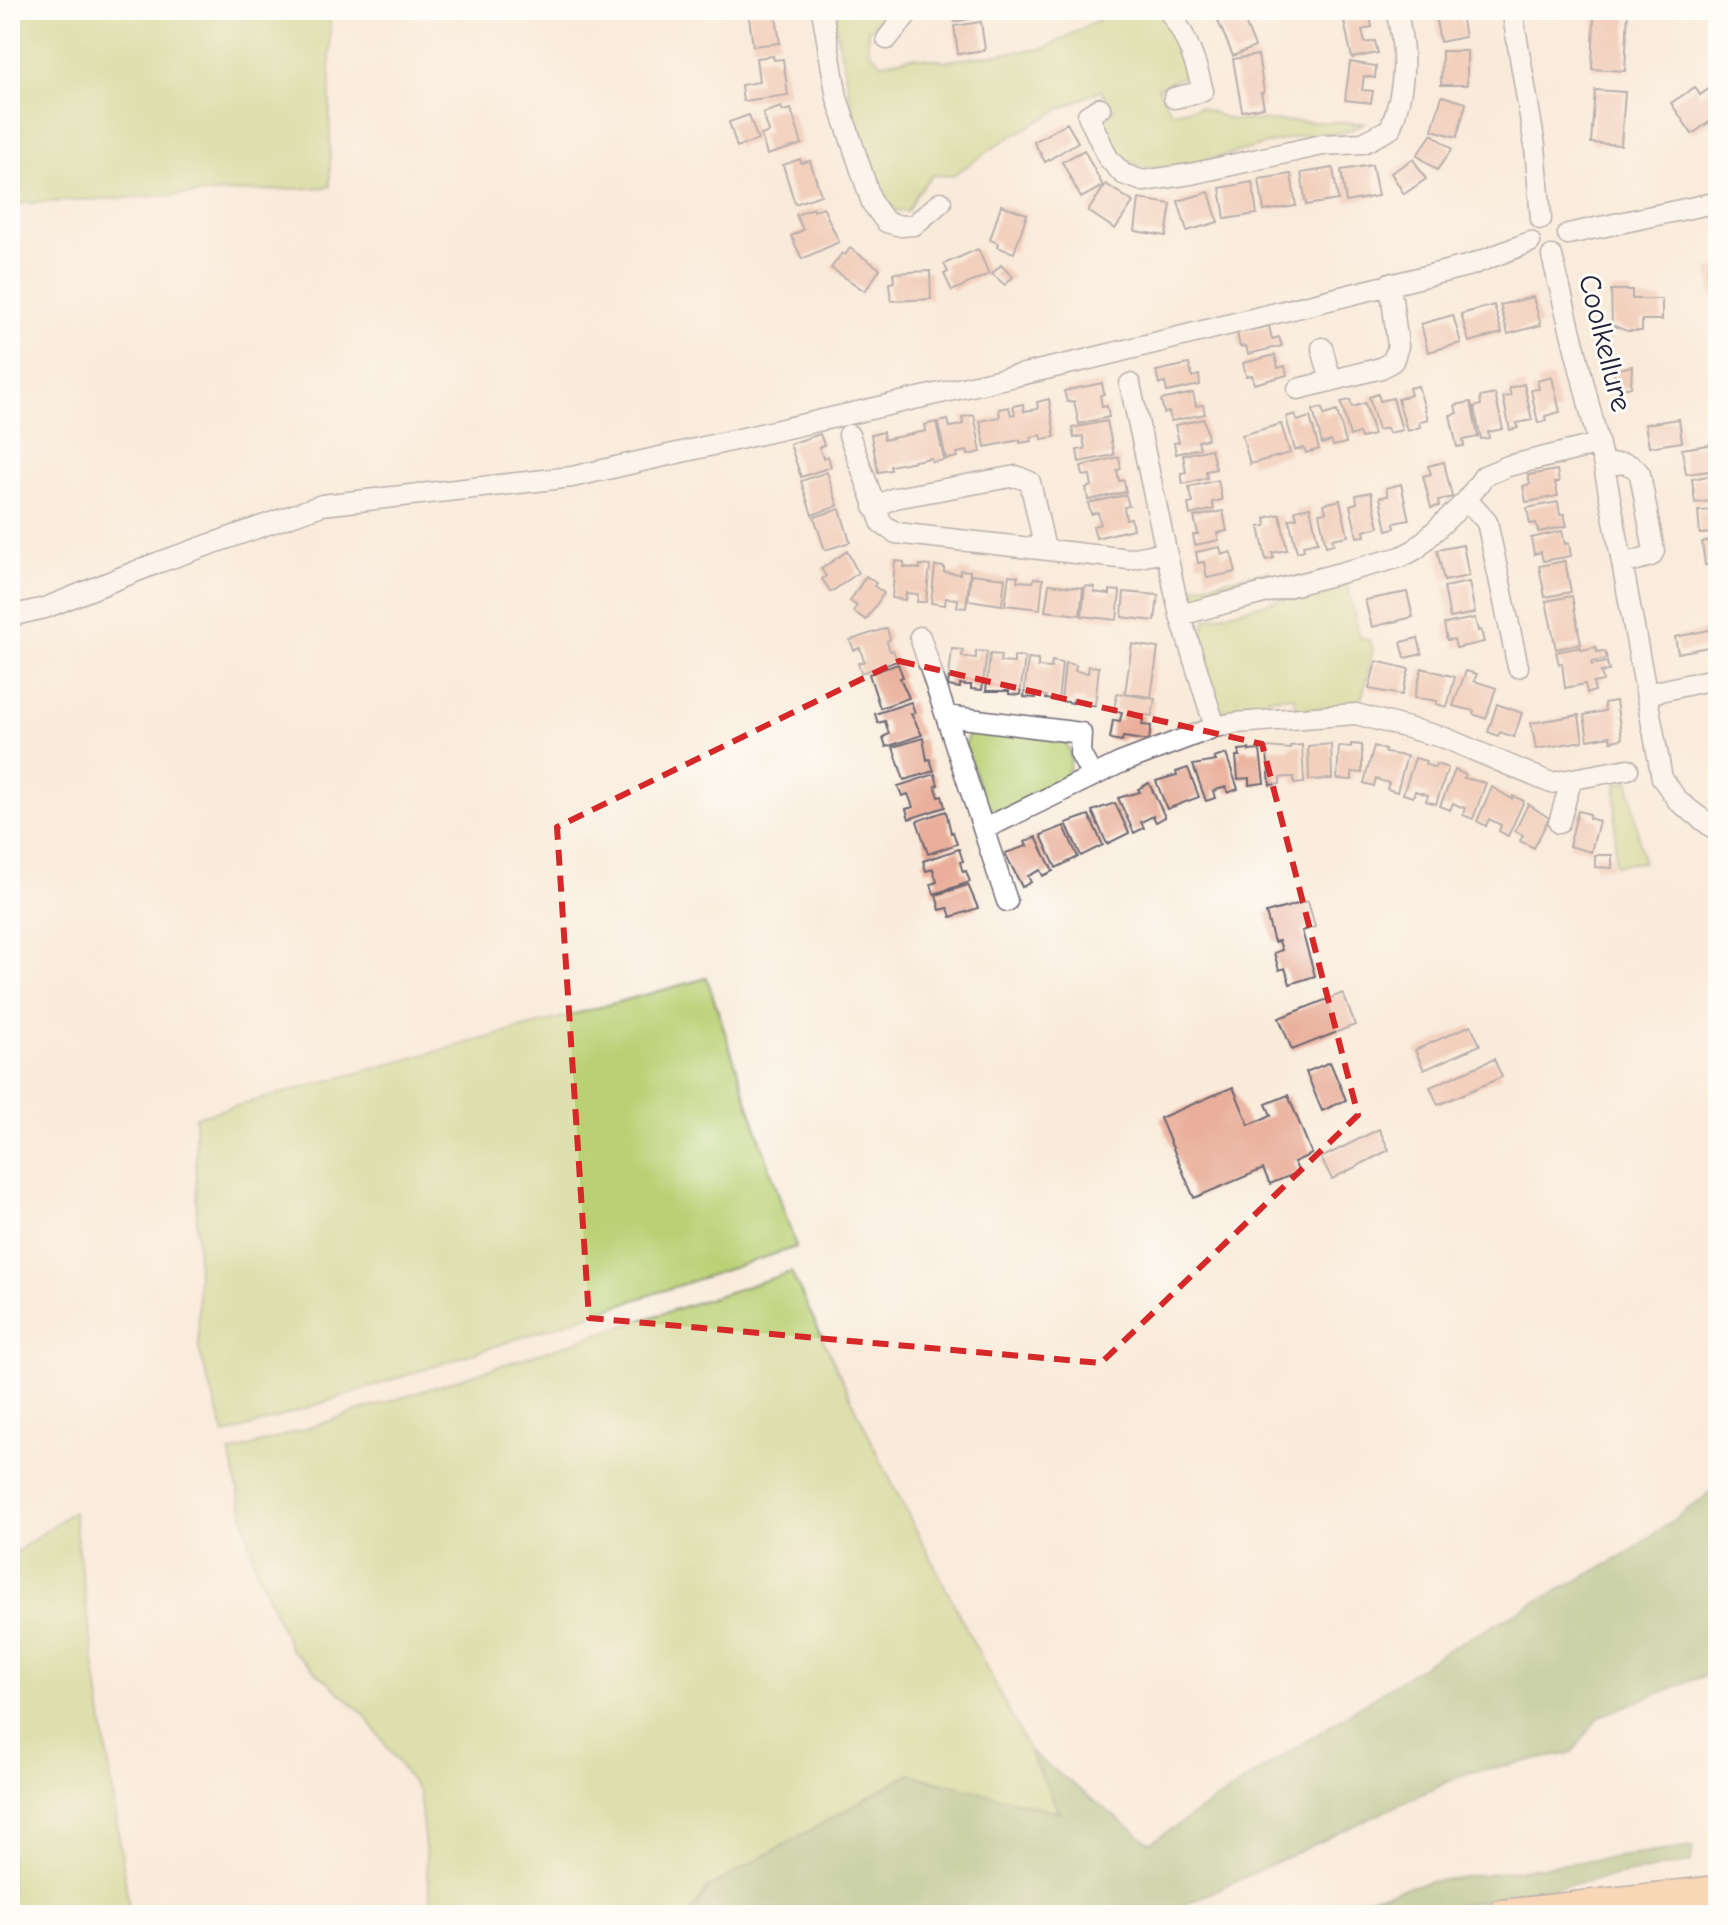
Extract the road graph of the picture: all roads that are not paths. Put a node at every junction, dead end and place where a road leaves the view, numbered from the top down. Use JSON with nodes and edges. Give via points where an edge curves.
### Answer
{"nodes":[{"id":1,"x":822,"y":10,"type":"edge"},
{"id":2,"x":906,"y":10,"type":"edge"},
{"id":3,"x":1168,"y":10,"type":"edge"},
{"id":4,"x":1396,"y":10,"type":"edge"},
{"id":5,"x":1512,"y":10,"type":"edge"},
{"id":6,"x":887,"y":39,"type":"dead end"},
{"id":7,"x":1174,"y":98,"type":"dead end"},
{"id":8,"x":1100,"y":108,"type":"dead end"},
{"id":9,"x":941,"y":202,"type":"dead end"},
{"id":10,"x":1718,"y":202,"type":"edge"},
{"id":11,"x":1541,"y":219,"type":"junction"},
{"id":12,"x":1568,"y":234,"type":"junction"},
{"id":13,"x":1530,"y":242,"type":"junction"},
{"id":14,"x":1552,"y":256,"type":"junction"},
{"id":15,"x":1390,"y":283,"type":"junction"},
{"id":16,"x":1322,"y":348,"type":"dead end"},
{"id":17,"x":1331,"y":381,"type":"junction"},
{"id":18,"x":1130,"y":384,"type":"dead end"},
{"id":19,"x":1298,"y":389,"type":"dead end"},
{"id":20,"x":849,"y":435,"type":"dead end"},
{"id":21,"x":1599,"y":444,"type":"junction"},
{"id":22,"x":1604,"y":466,"type":"junction"},
{"id":23,"x":1467,"y":500,"type":"junction"},
{"id":24,"x":874,"y":507,"type":"junction"},
{"id":25,"x":1045,"y":549,"type":"junction"},
{"id":26,"x":1166,"y":552,"type":"junction"},
{"id":27,"x":1623,"y":564,"type":"junction"},
{"id":28,"x":1180,"y":615,"type":"junction"},
{"id":29,"x":10,"y":616,"type":"edge"},
{"id":30,"x":920,"y":637,"type":"dead end"},
{"id":31,"x":1518,"y":667,"type":"dead end"},
{"id":32,"x":1718,"y":678,"type":"edge"},
{"id":33,"x":1647,"y":694,"type":"junction"},
{"id":34,"x":946,"y":716,"type":"junction"},
{"id":35,"x":1215,"y":727,"type":"junction"},
{"id":36,"x":1628,"y":769,"type":"dead end"},
{"id":37,"x":1092,"y":776,"type":"junction"},
{"id":38,"x":1571,"y":781,"type":"junction"},
{"id":39,"x":1559,"y":823,"type":"dead end"},
{"id":40,"x":1718,"y":828,"type":"edge"},
{"id":41,"x":984,"y":829,"type":"junction"},
{"id":42,"x":1007,"y":901,"type":"dead end"},
{"id":43,"x":1718,"y":1891,"type":"edge"},
{"id":44,"x":1502,"y":1915,"type":"edge"}],
"edges":[{"from":1,"to":9,"type":"street","via":[[837,98],[872,203],[886,222],[901,226],[914,225]]},
{"from":2,"to":6,"type":"street"},
{"from":3,"to":7,"type":"street","via":[[1196,64],[1203,91]]},
{"from":4,"to":8,"type":"street","via":[[1403,50],[1401,100],[1390,129],[1363,143],[1322,145],[1143,181],[1123,174],[1107,157],[1088,115]]},
{"from":5,"to":11,"type":"street","via":[[1535,146]]},
{"from":10,"to":12,"type":"street"},
{"from":11,"to":12,"type":"street","via":[[1558,220]]},
{"from":11,"to":13,"type":"street","via":[[1530,231]]},
{"from":12,"to":14,"type":"street","via":[[1566,246]]},
{"from":13,"to":14,"type":"street","via":[[1536,252]]},
{"from":13,"to":15,"type":"street","via":[[1471,265]]},
{"from":14,"to":21,"type":"street","name":"Coolkellure"},
{"from":15,"to":17,"type":"street","via":[[1398,346],[1393,361]]},
{"from":15,"to":29,"type":"street","via":[[1066,365],[572,477],[322,505],[45,608]]},
{"from":16,"to":17,"type":"street"},
{"from":17,"to":19,"type":"street"},
{"from":18,"to":26,"type":"street"},
{"from":20,"to":24,"type":"street"},
{"from":21,"to":22,"type":"street","name":"Coolkellure"},
{"from":21,"to":23,"type":"street","name":"Coolkellure","via":[[1496,471],[1479,481]]},
{"from":22,"to":27,"type":"street","name":"Coolkellure"},
{"from":22,"to":27,"type":"street","via":[[1626,463],[1640,474],[1654,551],[1643,560]]},
{"from":23,"to":28,"type":"street","name":"Coolkellure","via":[[1401,557]]},
{"from":23,"to":31,"type":"street","via":[[1487,522]]},
{"from":24,"to":25,"type":"street","via":[[882,524],[896,533]]},
{"from":24,"to":25,"type":"street","via":[[895,498],[1016,476],[1030,482]]},
{"from":25,"to":26,"type":"street","via":[[1129,559]]},
{"from":26,"to":28,"type":"street"},
{"from":27,"to":33,"type":"street","name":"Coolkellure"},
{"from":28,"to":35,"type":"street"},
{"from":30,"to":34,"type":"street"},
{"from":32,"to":33,"type":"street"},
{"from":33,"to":40,"type":"street","name":"Coolkellure","via":[[1662,778],[1678,801]]},
{"from":34,"to":37,"type":"street","via":[[1081,733],[1080,753]]},
{"from":34,"to":41,"type":"street"},
{"from":35,"to":37,"type":"street"},
{"from":35,"to":38,"type":"street","via":[[1363,715],[1445,738],[1551,783]]},
{"from":36,"to":38,"type":"street"},
{"from":37,"to":41,"type":"street"},
{"from":38,"to":39,"type":"street"},
{"from":41,"to":42,"type":"street"},
{"from":43,"to":44,"type":"highway"}]}
